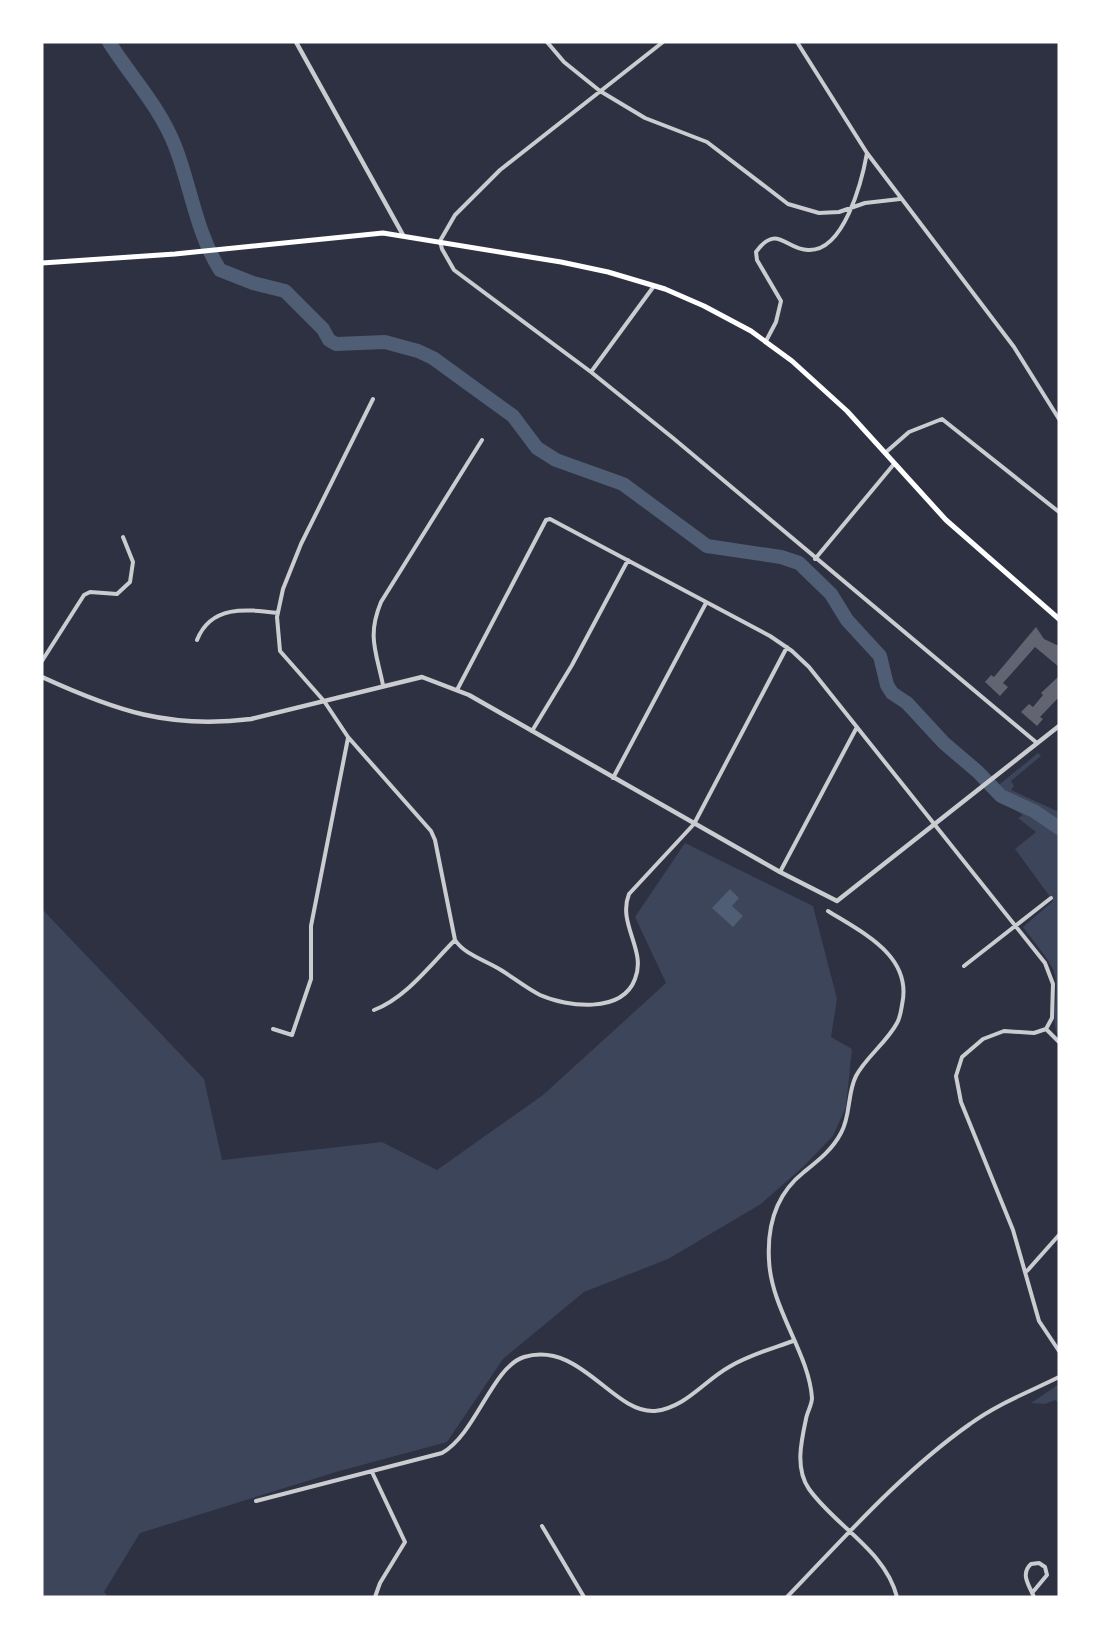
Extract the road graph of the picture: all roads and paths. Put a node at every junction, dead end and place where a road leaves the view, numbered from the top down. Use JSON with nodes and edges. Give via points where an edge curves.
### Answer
{"nodes":[{"id":1,"x":296,"y":42,"type":"edge"},
{"id":2,"x":547,"y":42,"type":"edge"},
{"id":3,"x":663,"y":42,"type":"edge"},
{"id":4,"x":797,"y":42,"type":"edge"},
{"id":5,"x":600,"y":91,"type":"junction"},
{"id":6,"x":867,"y":153,"type":"junction"},
{"id":7,"x":900,"y":199,"type":"junction"},
{"id":8,"x":850,"y":208,"type":"junction"},
{"id":9,"x":403,"y":235,"type":"junction"},
{"id":10,"x":440,"y":241,"type":"junction"},
{"id":11,"x":42,"y":263,"type":"edge"},
{"id":12,"x":654,"y":286,"type":"junction"},
{"id":13,"x":766,"y":341,"type":"junction"},
{"id":14,"x":591,"y":372,"type":"junction"},
{"id":15,"x":373,"y":399,"type":"dead end"},
{"id":16,"x":1059,"y":419,"type":"edge"},
{"id":17,"x":482,"y":440,"type":"dead end"},
{"id":18,"x":885,"y":453,"type":"junction"},
{"id":19,"x":894,"y":464,"type":"junction"},
{"id":20,"x":1059,"y":512,"type":"edge"},
{"id":21,"x":123,"y":537,"type":"dead end"},
{"id":22,"x":815,"y":559,"type":"junction"},
{"id":23,"x":628,"y":560,"type":"junction"},
{"id":24,"x":706,"y":603,"type":"junction"},
{"id":25,"x":278,"y":613,"type":"junction"},
{"id":26,"x":1059,"y":619,"type":"edge"},
{"id":27,"x":197,"y":640,"type":"dead end"},
{"id":28,"x":787,"y":647,"type":"junction"},
{"id":29,"x":42,"y":662,"type":"edge"},
{"id":30,"x":42,"y":677,"type":"edge"},
{"id":31,"x":382,"y":686,"type":"junction"},
{"id":32,"x":457,"y":690,"type":"junction"},
{"id":33,"x":324,"y":701,"type":"junction"},
{"id":34,"x":1059,"y":726,"type":"edge"},
{"id":35,"x":857,"y":727,"type":"junction"},
{"id":36,"x":532,"y":732,"type":"junction"},
{"id":37,"x":348,"y":737,"type":"junction"},
{"id":38,"x":1038,"y":744,"type":"junction"},
{"id":39,"x":613,"y":777,"type":"junction"},
{"id":40,"x":694,"y":824,"type":"junction"},
{"id":41,"x":936,"y":825,"type":"junction"},
{"id":42,"x":780,"y":872,"type":"junction"},
{"id":43,"x":1051,"y":898,"type":"dead end"},
{"id":44,"x":828,"y":911,"type":"dead end"},
{"id":45,"x":1016,"y":924,"type":"junction"},
{"id":46,"x":455,"y":940,"type":"junction"},
{"id":47,"x":964,"y":966,"type":"dead end"},
{"id":48,"x":374,"y":1010,"type":"dead end"},
{"id":49,"x":273,"y":1029,"type":"dead end"},
{"id":50,"x":1046,"y":1029,"type":"junction"},
{"id":51,"x":1059,"y":1042,"type":"edge"},
{"id":52,"x":1059,"y":1236,"type":"edge"},
{"id":53,"x":1027,"y":1270,"type":"junction"},
{"id":54,"x":793,"y":1341,"type":"junction"},
{"id":55,"x":1059,"y":1351,"type":"edge"},
{"id":56,"x":1059,"y":1377,"type":"edge"},
{"id":57,"x":372,"y":1472,"type":"junction"},
{"id":58,"x":256,"y":1501,"type":"dead end"},
{"id":59,"x":543,"y":1526,"type":"dead end"},
{"id":60,"x":850,"y":1532,"type":"junction"},
{"id":61,"x":1033,"y":1595,"type":"edge"},
{"id":62,"x":375,"y":1597,"type":"edge"},
{"id":63,"x":584,"y":1597,"type":"edge"},
{"id":64,"x":787,"y":1597,"type":"edge"},
{"id":65,"x":897,"y":1597,"type":"edge"}],
"edges":[{"from":1,"to":9,"type":"street"},
{"from":2,"to":5,"type":"street","via":[[564,62]]},
{"from":3,"to":5,"type":"street"},
{"from":4,"to":6,"type":"street"},
{"from":5,"to":8,"type":"street","via":[[645,118],[707,142],[788,204],[819,213]]},
{"from":5,"to":10,"type":"street","via":[[500,170],[455,215]]},
{"from":6,"to":7,"type":"street"},
{"from":6,"to":8,"type":"street"},
{"from":7,"to":8,"type":"street"},
{"from":7,"to":16,"type":"street","via":[[1014,347]]},
{"from":8,"to":13,"type":"street","via":[[834,240],[820,248],[807,251],[778,238],[768,240],[756,252],[781,300]]},
{"from":9,"to":10,"type":"main road"},
{"from":9,"to":11,"type":"main road","via":[[367,234]]},
{"from":10,"to":12,"type":"main road","via":[[561,262]]},
{"from":10,"to":14,"type":"street","via":[[454,270]]},
{"from":12,"to":13,"type":"main road","via":[[704,306]]},
{"from":12,"to":14,"type":"street"},
{"from":13,"to":18,"type":"main road","via":[[847,411]]},
{"from":14,"to":22,"type":"street"},
{"from":15,"to":25,"type":"street","via":[[301,544]]},
{"from":17,"to":31,"type":"street","via":[[373,621]]},
{"from":18,"to":19,"type":"main road"},
{"from":18,"to":20,"type":"street","via":[[909,432],[942,419]]},
{"from":19,"to":22,"type":"street"},
{"from":19,"to":26,"type":"main road","via":[[946,520]]},
{"from":21,"to":29,"type":"street","via":[[133,562],[130,582],[117,594],[90,591],[84,595]]},
{"from":22,"to":38,"type":"street"},
{"from":23,"to":24,"type":"street"},
{"from":23,"to":32,"type":"street","via":[[554,519],[545,522]]},
{"from":23,"to":36,"type":"street"},
{"from":24,"to":28,"type":"street"},
{"from":24,"to":39,"type":"street"},
{"from":25,"to":27,"type":"street","via":[[226,611],[201,629]]},
{"from":25,"to":33,"type":"street","via":[[280,651]]},
{"from":28,"to":35,"type":"street","via":[[809,667]]},
{"from":28,"to":40,"type":"street"},
{"from":30,"to":33,"type":"street","via":[[86,696],[163,720],[222,722]]},
{"from":31,"to":32,"type":"street","via":[[422,677]]},
{"from":31,"to":33,"type":"street"},
{"from":32,"to":36,"type":"street"},
{"from":33,"to":37,"type":"street"},
{"from":34,"to":38,"type":"street"},
{"from":35,"to":41,"type":"street"},
{"from":35,"to":42,"type":"street"},
{"from":36,"to":39,"type":"street"},
{"from":37,"to":46,"type":"street","via":[[430,831]]},
{"from":37,"to":49,"type":"street","via":[[311,926],[311,979],[292,1035]]},
{"from":38,"to":41,"type":"street"},
{"from":39,"to":40,"type":"street"},
{"from":40,"to":42,"type":"street"},
{"from":40,"to":46,"type":"street","via":[[629,894],[625,917],[636,948],[638,970],[633,984],[615,1000],[564,1003],[541,995],[465,951]]},
{"from":41,"to":42,"type":"street","via":[[837,901]]},
{"from":41,"to":45,"type":"street"},
{"from":43,"to":45,"type":"street"},
{"from":44,"to":54,"type":"street","via":[[892,956],[904,984],[904,995],[898,1022],[856,1076],[847,1123],[840,1135],[826,1154],[789,1186],[772,1216],[769,1263],[778,1305]]},
{"from":45,"to":47,"type":"street"},
{"from":45,"to":50,"type":"street","via":[[1052,976],[1053,1012]]},
{"from":46,"to":48,"type":"street","via":[[399,995]]},
{"from":50,"to":51,"type":"street"},
{"from":50,"to":53,"type":"street","via":[[1034,1033],[1004,1031],[983,1039],[962,1057],[956,1076],[961,1102]]},
{"from":52,"to":53,"type":"street"},
{"from":53,"to":55,"type":"street","via":[[1039,1321]]},
{"from":54,"to":57,"type":"street","via":[[730,1366],[682,1403],[655,1411],[635,1408],[592,1375],[566,1361],[524,1357],[506,1370],[455,1446]]},
{"from":54,"to":60,"type":"street","via":[[812,1400],[800,1461],[803,1478]]},
{"from":56,"to":60,"type":"street","via":[[971,1423],[913,1470]]},
{"from":57,"to":58,"type":"street"},
{"from":57,"to":62,"type":"street","via":[[405,1542]]},
{"from":59,"to":63,"type":"street"},
{"from":60,"to":64,"type":"street"},
{"from":60,"to":65,"type":"street","via":[[886,1572]]},
{"from":61,"to":61,"type":"street","via":[[1025,1571],[1031,1564],[1039,1563],[1047,1575]]}]}
